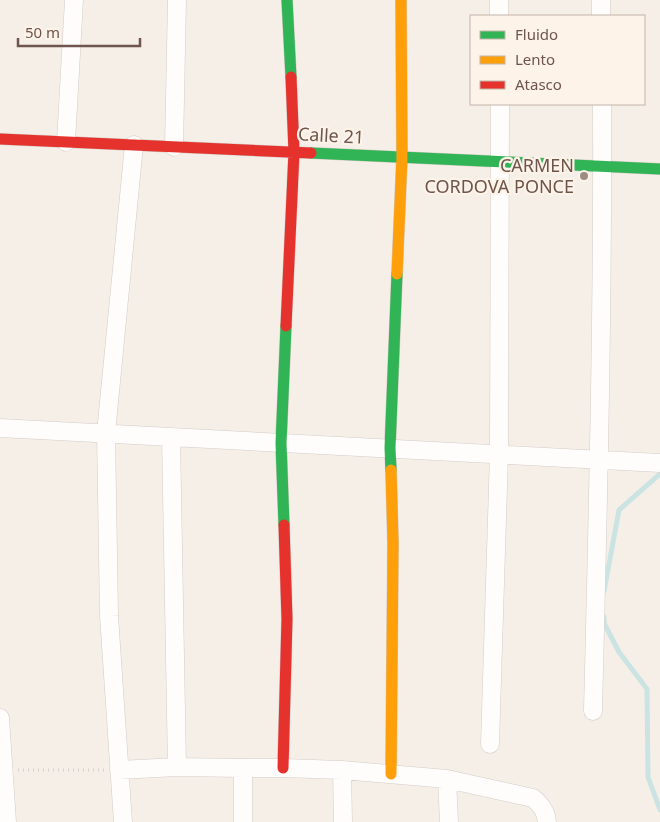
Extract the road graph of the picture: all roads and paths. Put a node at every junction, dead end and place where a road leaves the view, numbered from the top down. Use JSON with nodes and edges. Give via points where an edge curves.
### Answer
{"nodes":[{"id":1,"x":74,"y":0,"type":"edge"},
{"id":2,"x":177,"y":0,"type":"edge"},
{"id":3,"x":286,"y":0,"type":"edge"},
{"id":4,"x":401,"y":0,"type":"edge"},
{"id":5,"x":499,"y":0,"type":"edge"},
{"id":6,"x":601,"y":0,"type":"edge"},
{"id":7,"x":499,"y":15,"type":"edge"},
{"id":8,"x":601,"y":15,"type":"edge"},
{"id":9,"x":500,"y":105,"type":"edge"},
{"id":10,"x":602,"y":105,"type":"edge"},
{"id":11,"x":0,"y":139,"type":"edge"},
{"id":12,"x":66,"y":142,"type":"junction"},
{"id":13,"x":134,"y":145,"type":"junction"},
{"id":14,"x":174,"y":147,"type":"junction"},
{"id":15,"x":294,"y":152,"type":"junction"},
{"id":16,"x":402,"y":157,"type":"junction"},
{"id":17,"x":500,"y":162,"type":"junction"},
{"id":18,"x":602,"y":166,"type":"junction"},
{"id":19,"x":660,"y":169,"type":"edge"},
{"id":20,"x":0,"y":428,"type":"edge"},
{"id":21,"x":106,"y":433,"type":"junction"},
{"id":22,"x":171,"y":437,"type":"junction"},
{"id":23,"x":281,"y":443,"type":"junction"},
{"id":24,"x":390,"y":448,"type":"junction"},
{"id":25,"x":499,"y":454,"type":"junction"},
{"id":26,"x":599,"y":460,"type":"junction"},
{"id":27,"x":659,"y":462,"type":"edge"},
{"id":28,"x":593,"y":711,"type":"dead end"},
{"id":29,"x":0,"y":718,"type":"edge"},
{"id":30,"x":490,"y":744,"type":"dead end"},
{"id":31,"x":177,"y":767,"type":"junction"},
{"id":32,"x":243,"y":768,"type":"junction"},
{"id":33,"x":283,"y":768,"type":"junction"},
{"id":34,"x":3,"y":770,"type":"junction"},
{"id":35,"x":119,"y":770,"type":"junction"},
{"id":36,"x":342,"y":770,"type":"junction"},
{"id":37,"x":391,"y":774,"type":"junction"},
{"id":38,"x":447,"y":779,"type":"junction"},
{"id":39,"x":6,"y":822,"type":"edge"},
{"id":40,"x":123,"y":822,"type":"edge"},
{"id":41,"x":243,"y":822,"type":"edge"},
{"id":42,"x":343,"y":822,"type":"edge"},
{"id":43,"x":449,"y":822,"type":"edge"},
{"id":44,"x":547,"y":822,"type":"edge"}],
"edges":[{"from":1,"to":12,"type":"street"},
{"from":2,"to":14,"type":"street"},
{"from":3,"to":15,"type":"street"},
{"from":4,"to":16,"type":"street"},
{"from":5,"to":7,"type":"street"},
{"from":6,"to":8,"type":"street"},
{"from":9,"to":17,"type":"street"},
{"from":10,"to":18,"type":"street"},
{"from":11,"to":12,"type":"street","name":"Calle 21"},
{"from":12,"to":13,"type":"street","name":"Calle 21"},
{"from":13,"to":14,"type":"street","name":"Calle 21"},
{"from":13,"to":21,"type":"street"},
{"from":14,"to":15,"type":"street","name":"Calle 21"},
{"from":15,"to":16,"type":"street","name":"Calle 21"},
{"from":15,"to":23,"type":"street"},
{"from":16,"to":17,"type":"street","name":"Calle 21"},
{"from":16,"to":24,"type":"street"},
{"from":17,"to":18,"type":"street","name":"Calle 21"},
{"from":17,"to":25,"type":"street"},
{"from":18,"to":19,"type":"street","name":"Calle 21"},
{"from":18,"to":26,"type":"street"},
{"from":20,"to":21,"type":"street"},
{"from":21,"to":22,"type":"street"},
{"from":21,"to":35,"type":"street","via":[[109,616]]},
{"from":22,"to":23,"type":"street"},
{"from":22,"to":31,"type":"street"},
{"from":23,"to":24,"type":"street"},
{"from":23,"to":33,"type":"street","via":[[287,619]]},
{"from":24,"to":25,"type":"street"},
{"from":24,"to":37,"type":"street","via":[[393,543]]},
{"from":25,"to":26,"type":"street"},
{"from":25,"to":30,"type":"street"},
{"from":26,"to":27,"type":"street"},
{"from":26,"to":28,"type":"street"},
{"from":29,"to":34,"type":"street"},
{"from":31,"to":32,"type":"street"},
{"from":31,"to":35,"type":"street"},
{"from":32,"to":33,"type":"street"},
{"from":32,"to":41,"type":"street"},
{"from":33,"to":36,"type":"street"},
{"from":34,"to":35,"type":"path"},
{"from":34,"to":39,"type":"street"},
{"from":35,"to":40,"type":"street"},
{"from":36,"to":37,"type":"street"},
{"from":36,"to":42,"type":"street"},
{"from":37,"to":38,"type":"street"},
{"from":38,"to":43,"type":"street"},
{"from":38,"to":44,"type":"street","via":[[533,798],[541,805]]}]}
